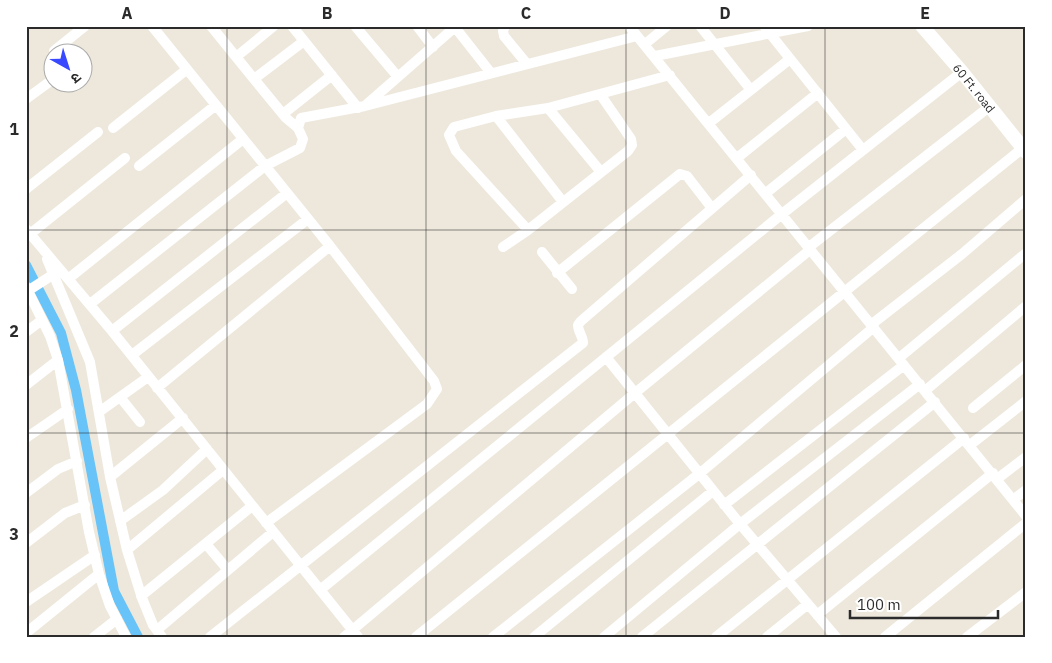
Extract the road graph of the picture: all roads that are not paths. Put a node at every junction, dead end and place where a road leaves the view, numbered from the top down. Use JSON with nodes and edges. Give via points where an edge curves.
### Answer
{"nodes":[{"id":1,"x":85,"y":26,"type":"edge"},
{"id":2,"x":152,"y":26,"type":"edge"},
{"id":3,"x":212,"y":26,"type":"edge"},
{"id":4,"x":274,"y":26,"type":"edge"},
{"id":5,"x":292,"y":26,"type":"edge"},
{"id":6,"x":355,"y":26,"type":"edge"},
{"id":7,"x":416,"y":26,"type":"edge"},
{"id":8,"x":505,"y":26,"type":"edge"},
{"id":9,"x":630,"y":26,"type":"edge"},
{"id":10,"x":667,"y":26,"type":"edge"},
{"id":11,"x":700,"y":26,"type":"edge"},
{"id":12,"x":808,"y":26,"type":"edge"},
{"id":13,"x":922,"y":26,"type":"edge"},
{"id":14,"x":455,"y":27,"type":"edge"},
{"id":15,"x":767,"y":30,"type":"edge"},
{"id":16,"x":637,"y":36,"type":"junction"},
{"id":17,"x":304,"y":41,"type":"junction"},
{"id":18,"x":65,"y":42,"type":"edge"},
{"id":19,"x":645,"y":44,"type":"junction"},
{"id":20,"x":715,"y":44,"type":"junction"},
{"id":21,"x":433,"y":47,"type":"junction"},
{"id":22,"x":655,"y":56,"type":"junction"},
{"id":23,"x":236,"y":57,"type":"junction"},
{"id":24,"x":790,"y":59,"type":"junction"},
{"id":25,"x":527,"y":64,"type":"junction"},
{"id":26,"x":186,"y":70,"type":"junction"},
{"id":27,"x":962,"y":72,"type":"junction"},
{"id":28,"x":492,"y":73,"type":"junction"},
{"id":29,"x":332,"y":76,"type":"junction"},
{"id":30,"x":670,"y":76,"type":"junction"},
{"id":31,"x":398,"y":77,"type":"junction"},
{"id":32,"x":254,"y":79,"type":"junction"},
{"id":33,"x":42,"y":87,"type":"edge"},
{"id":34,"x":751,"y":90,"type":"junction"},
{"id":35,"x":818,"y":93,"type":"junction"},
{"id":36,"x":600,"y":94,"type":"junction"},
{"id":37,"x":26,"y":99,"type":"edge"},
{"id":38,"x":216,"y":106,"type":"junction"},
{"id":39,"x":989,"y":106,"type":"junction"},
{"id":40,"x":362,"y":107,"type":"junction"},
{"id":41,"x":548,"y":108,"type":"junction"},
{"id":42,"x":283,"y":114,"type":"junction"},
{"id":43,"x":496,"y":116,"type":"junction"},
{"id":44,"x":709,"y":124,"type":"junction"},
{"id":45,"x":113,"y":128,"type":"dead end"},
{"id":46,"x":298,"y":128,"type":"junction"},
{"id":47,"x":846,"y":129,"type":"junction"},
{"id":48,"x":98,"y":132,"type":"dead end"},
{"id":49,"x":244,"y":139,"type":"junction"},
{"id":50,"x":863,"y":150,"type":"junction"},
{"id":51,"x":1024,"y":150,"type":"edge"},
{"id":52,"x":125,"y":158,"type":"dead end"},
{"id":53,"x":738,"y":158,"type":"junction"},
{"id":54,"x":139,"y":166,"type":"dead end"},
{"id":55,"x":265,"y":166,"type":"junction"},
{"id":56,"x":601,"y":172,"type":"junction"},
{"id":57,"x":751,"y":175,"type":"junction"},
{"id":58,"x":26,"y":189,"type":"edge"},
{"id":59,"x":766,"y":193,"type":"junction"},
{"id":60,"x":287,"y":194,"type":"junction"},
{"id":61,"x":1026,"y":198,"type":"edge"},
{"id":62,"x":563,"y":202,"type":"junction"},
{"id":63,"x":712,"y":207,"type":"junction"},
{"id":64,"x":782,"y":214,"type":"junction"},
{"id":65,"x":308,"y":219,"type":"junction"},
{"id":66,"x":528,"y":230,"type":"junction"},
{"id":67,"x":28,"y":231,"type":"edge"},
{"id":68,"x":330,"y":246,"type":"junction"},
{"id":69,"x":503,"y":246,"type":"dead end"},
{"id":70,"x":810,"y":248,"type":"junction"},
{"id":71,"x":44,"y":251,"type":"junction"},
{"id":72,"x":542,"y":252,"type":"dead end"},
{"id":73,"x":1026,"y":253,"type":"edge"},
{"id":74,"x":557,"y":272,"type":"junction"},
{"id":75,"x":50,"y":276,"type":"junction"},
{"id":76,"x":68,"y":279,"type":"junction"},
{"id":77,"x":572,"y":288,"type":"dead end"},
{"id":78,"x":29,"y":289,"type":"edge"},
{"id":79,"x":845,"y":291,"type":"junction"},
{"id":80,"x":90,"y":304,"type":"junction"},
{"id":81,"x":1026,"y":306,"type":"edge"},
{"id":82,"x":42,"y":320,"type":"junction"},
{"id":83,"x":873,"y":326,"type":"junction"},
{"id":84,"x":112,"y":330,"type":"junction"},
{"id":85,"x":26,"y":332,"type":"edge"},
{"id":86,"x":132,"y":355,"type":"junction"},
{"id":87,"x":606,"y":357,"type":"junction"},
{"id":88,"x":58,"y":360,"type":"junction"},
{"id":89,"x":902,"y":361,"type":"junction"},
{"id":90,"x":1026,"y":366,"type":"edge"},
{"id":91,"x":148,"y":377,"type":"junction"},
{"id":92,"x":26,"y":385,"type":"edge"},
{"id":93,"x":923,"y":387,"type":"junction"},
{"id":94,"x":157,"y":388,"type":"junction"},
{"id":95,"x":635,"y":393,"type":"junction"},
{"id":96,"x":120,"y":397,"type":"junction"},
{"id":97,"x":1026,"y":401,"type":"edge"},
{"id":98,"x":935,"y":402,"type":"junction"},
{"id":99,"x":973,"y":408,"type":"dead end"},
{"id":100,"x":68,"y":409,"type":"junction"},
{"id":101,"x":99,"y":412,"type":"junction"},
{"id":102,"x":182,"y":418,"type":"junction"},
{"id":103,"x":140,"y":422,"type":"dead end"},
{"id":104,"x":668,"y":435,"type":"junction"},
{"id":105,"x":26,"y":438,"type":"edge"},
{"id":106,"x":967,"y":441,"type":"junction"},
{"id":107,"x":207,"y":449,"type":"junction"},
{"id":108,"x":1026,"y":457,"type":"edge"},
{"id":109,"x":77,"y":461,"type":"junction"},
{"id":110,"x":223,"y":470,"type":"junction"},
{"id":111,"x":699,"y":474,"type":"junction"},
{"id":112,"x":995,"y":476,"type":"junction"},
{"id":113,"x":110,"y":477,"type":"junction"},
{"id":114,"x":1026,"y":490,"type":"edge"},
{"id":115,"x":713,"y":491,"type":"junction"},
{"id":116,"x":26,"y":494,"type":"edge"},
{"id":117,"x":1014,"y":499,"type":"junction"},
{"id":118,"x":85,"y":505,"type":"junction"},
{"id":119,"x":724,"y":505,"type":"junction"},
{"id":120,"x":252,"y":506,"type":"junction"},
{"id":121,"x":1026,"y":516,"type":"edge"},
{"id":122,"x":120,"y":521,"type":"junction"},
{"id":123,"x":266,"y":523,"type":"junction"},
{"id":124,"x":1026,"y":523,"type":"edge"},
{"id":125,"x":740,"y":524,"type":"junction"},
{"id":126,"x":274,"y":532,"type":"junction"},
{"id":127,"x":26,"y":543,"type":"edge"},
{"id":128,"x":206,"y":544,"type":"junction"},
{"id":129,"x":757,"y":544,"type":"junction"},
{"id":130,"x":127,"y":550,"type":"junction"},
{"id":131,"x":95,"y":555,"type":"junction"},
{"id":132,"x":300,"y":565,"type":"junction"},
{"id":133,"x":228,"y":570,"type":"junction"},
{"id":134,"x":99,"y":574,"type":"junction"},
{"id":135,"x":787,"y":580,"type":"junction"},
{"id":136,"x":320,"y":590,"type":"junction"},
{"id":137,"x":1026,"y":592,"type":"edge"},
{"id":138,"x":141,"y":596,"type":"junction"},
{"id":139,"x":26,"y":602,"type":"edge"},
{"id":140,"x":808,"y":604,"type":"junction"},
{"id":141,"x":817,"y":615,"type":"junction"},
{"id":142,"x":117,"y":619,"type":"junction"},
{"id":143,"x":26,"y":633,"type":"edge"},
{"id":144,"x":160,"y":634,"type":"edge"},
{"id":145,"x":352,"y":635,"type":"edge"},
{"id":146,"x":830,"y":635,"type":"edge"},
{"id":147,"x":94,"y":637,"type":"edge"},
{"id":148,"x":126,"y":637,"type":"edge"},
{"id":149,"x":210,"y":637,"type":"edge"},
{"id":150,"x":416,"y":637,"type":"edge"},
{"id":151,"x":493,"y":637,"type":"edge"},
{"id":152,"x":534,"y":637,"type":"edge"},
{"id":153,"x":604,"y":637,"type":"edge"},
{"id":154,"x":642,"y":637,"type":"edge"},
{"id":155,"x":716,"y":637,"type":"edge"},
{"id":156,"x":767,"y":637,"type":"edge"},
{"id":157,"x":885,"y":637,"type":"edge"},
{"id":158,"x":967,"y":637,"type":"edge"}],
"edges":[{"from":1,"to":18,"type":"street"},
{"from":2,"to":26,"type":"street"},
{"from":3,"to":23,"type":"street"},
{"from":4,"to":23,"type":"street"},
{"from":5,"to":17,"type":"street"},
{"from":6,"to":31,"type":"street"},
{"from":7,"to":21,"type":"street"},
{"from":8,"to":25,"type":"street","via":[[504,36]]},
{"from":9,"to":16,"type":"street"},
{"from":10,"to":19,"type":"street"},
{"from":11,"to":20,"type":"street"},
{"from":12,"to":15,"type":"street"},
{"from":13,"to":27,"type":"street","name":"60 Ft. road"},
{"from":14,"to":21,"type":"street"},
{"from":14,"to":28,"type":"street"},
{"from":15,"to":20,"type":"street"},
{"from":15,"to":24,"type":"street"},
{"from":16,"to":19,"type":"street"},
{"from":16,"to":25,"type":"street"},
{"from":17,"to":29,"type":"street"},
{"from":17,"to":32,"type":"street"},
{"from":19,"to":22,"type":"street"},
{"from":20,"to":22,"type":"street"},
{"from":20,"to":34,"type":"street"},
{"from":21,"to":31,"type":"street"},
{"from":22,"to":30,"type":"street"},
{"from":23,"to":32,"type":"street"},
{"from":24,"to":34,"type":"street"},
{"from":24,"to":35,"type":"street"},
{"from":25,"to":28,"type":"street"},
{"from":26,"to":38,"type":"street"},
{"from":26,"to":45,"type":"street"},
{"from":27,"to":39,"type":"street","name":"60 Ft. road"},
{"from":27,"to":50,"type":"street"},
{"from":28,"to":40,"type":"street"},
{"from":29,"to":40,"type":"street"},
{"from":29,"to":42,"type":"street"},
{"from":30,"to":36,"type":"street"},
{"from":30,"to":44,"type":"street"},
{"from":31,"to":40,"type":"street"},
{"from":32,"to":42,"type":"street"},
{"from":33,"to":37,"type":"street"},
{"from":34,"to":44,"type":"street"},
{"from":35,"to":47,"type":"street"},
{"from":35,"to":53,"type":"street"},
{"from":36,"to":41,"type":"street"},
{"from":36,"to":56,"type":"street","via":[[632,145]]},
{"from":38,"to":49,"type":"street"},
{"from":38,"to":54,"type":"street"},
{"from":39,"to":51,"type":"street","name":"60 Ft. road"},
{"from":39,"to":70,"type":"street"},
{"from":40,"to":46,"type":"street","via":[[305,116],[299,121]]},
{"from":41,"to":43,"type":"street"},
{"from":41,"to":56,"type":"street"},
{"from":42,"to":46,"type":"street"},
{"from":43,"to":62,"type":"street"},
{"from":43,"to":66,"type":"street","via":[[454,127],[449,135],[450,142]]},
{"from":44,"to":53,"type":"street"},
{"from":46,"to":55,"type":"street","via":[[302,145]]},
{"from":47,"to":50,"type":"street"},
{"from":47,"to":59,"type":"street"},
{"from":48,"to":58,"type":"street"},
{"from":49,"to":55,"type":"street"},
{"from":49,"to":76,"type":"street"},
{"from":50,"to":64,"type":"street"},
{"from":51,"to":79,"type":"street"},
{"from":52,"to":67,"type":"street"},
{"from":53,"to":57,"type":"street"},
{"from":55,"to":60,"type":"street"},
{"from":55,"to":80,"type":"street"},
{"from":56,"to":62,"type":"street"},
{"from":57,"to":59,"type":"street"},
{"from":57,"to":63,"type":"street"},
{"from":59,"to":64,"type":"street"},
{"from":60,"to":65,"type":"street"},
{"from":60,"to":84,"type":"street"},
{"from":61,"to":83,"type":"street"},
{"from":62,"to":66,"type":"street"},
{"from":63,"to":74,"type":"street","via":[[687,176],[680,174]]},
{"from":63,"to":132,"type":"street","via":[[581,321],[578,330],[583,338],[579,346]]},
{"from":64,"to":70,"type":"street"},
{"from":64,"to":87,"type":"street"},
{"from":65,"to":68,"type":"street"},
{"from":65,"to":86,"type":"street"},
{"from":66,"to":69,"type":"street"},
{"from":67,"to":71,"type":"street"},
{"from":68,"to":94,"type":"street"},
{"from":68,"to":123,"type":"street","via":[[437,389],[427,404]]},
{"from":70,"to":79,"type":"street"},
{"from":70,"to":95,"type":"street"},
{"from":71,"to":75,"type":"street"},
{"from":71,"to":76,"type":"street"},
{"from":72,"to":74,"type":"street"},
{"from":73,"to":89,"type":"street"},
{"from":74,"to":77,"type":"street"},
{"from":75,"to":78,"type":"street"},
{"from":75,"to":101,"type":"street","via":[[90,362]]},
{"from":76,"to":80,"type":"street"},
{"from":78,"to":82,"type":"street"},
{"from":79,"to":83,"type":"street"},
{"from":79,"to":104,"type":"street"},
{"from":80,"to":84,"type":"street"},
{"from":81,"to":93,"type":"street"},
{"from":82,"to":85,"type":"street"},
{"from":82,"to":88,"type":"street"},
{"from":83,"to":89,"type":"street"},
{"from":83,"to":111,"type":"street"},
{"from":84,"to":86,"type":"street"},
{"from":86,"to":91,"type":"street"},
{"from":87,"to":95,"type":"street"},
{"from":87,"to":136,"type":"street"},
{"from":88,"to":92,"type":"street"},
{"from":88,"to":100,"type":"street"},
{"from":89,"to":93,"type":"street"},
{"from":89,"to":119,"type":"street"},
{"from":90,"to":99,"type":"street"},
{"from":91,"to":94,"type":"street"},
{"from":91,"to":96,"type":"street"},
{"from":93,"to":98,"type":"street"},
{"from":93,"to":125,"type":"street"},
{"from":94,"to":102,"type":"street"},
{"from":95,"to":104,"type":"street"},
{"from":95,"to":145,"type":"street"},
{"from":96,"to":101,"type":"street"},
{"from":96,"to":103,"type":"street"},
{"from":97,"to":106,"type":"street"},
{"from":98,"to":106,"type":"street"},
{"from":98,"to":129,"type":"street"},
{"from":100,"to":105,"type":"street"},
{"from":100,"to":109,"type":"street"},
{"from":101,"to":113,"type":"street"},
{"from":102,"to":107,"type":"street"},
{"from":102,"to":113,"type":"street"},
{"from":104,"to":111,"type":"street"},
{"from":104,"to":150,"type":"street"},
{"from":106,"to":112,"type":"street"},
{"from":106,"to":135,"type":"street"},
{"from":107,"to":110,"type":"street"},
{"from":107,"to":122,"type":"street","via":[[163,490]]},
{"from":108,"to":112,"type":"street"},
{"from":109,"to":116,"type":"street","via":[[58,469]]},
{"from":109,"to":118,"type":"street"},
{"from":110,"to":120,"type":"street"},
{"from":110,"to":130,"type":"street"},
{"from":111,"to":115,"type":"street"},
{"from":111,"to":151,"type":"street"},
{"from":112,"to":117,"type":"street"},
{"from":112,"to":141,"type":"street"},
{"from":113,"to":122,"type":"street"},
{"from":114,"to":117,"type":"street"},
{"from":115,"to":119,"type":"street"},
{"from":115,"to":152,"type":"street"},
{"from":117,"to":121,"type":"street"},
{"from":118,"to":127,"type":"street","via":[[65,513]]},
{"from":118,"to":131,"type":"street"},
{"from":119,"to":125,"type":"street"},
{"from":120,"to":123,"type":"street"},
{"from":120,"to":128,"type":"street"},
{"from":122,"to":130,"type":"street"},
{"from":123,"to":126,"type":"street"},
{"from":124,"to":157,"type":"street"},
{"from":125,"to":129,"type":"street"},
{"from":125,"to":153,"type":"street"},
{"from":126,"to":132,"type":"street"},
{"from":126,"to":133,"type":"street"},
{"from":128,"to":133,"type":"street"},
{"from":128,"to":138,"type":"street"},
{"from":129,"to":135,"type":"street"},
{"from":129,"to":154,"type":"street"},
{"from":130,"to":138,"type":"street"},
{"from":131,"to":134,"type":"street"},
{"from":131,"to":139,"type":"street"},
{"from":132,"to":136,"type":"street"},
{"from":132,"to":149,"type":"street"},
{"from":133,"to":144,"type":"street"},
{"from":134,"to":142,"type":"street"},
{"from":134,"to":143,"type":"street"},
{"from":135,"to":140,"type":"street"},
{"from":135,"to":155,"type":"street"},
{"from":136,"to":145,"type":"street"},
{"from":137,"to":158,"type":"street"},
{"from":138,"to":144,"type":"street"},
{"from":140,"to":141,"type":"street"},
{"from":140,"to":156,"type":"street"},
{"from":141,"to":146,"type":"street"},
{"from":142,"to":147,"type":"street"},
{"from":142,"to":148,"type":"street"}]}
